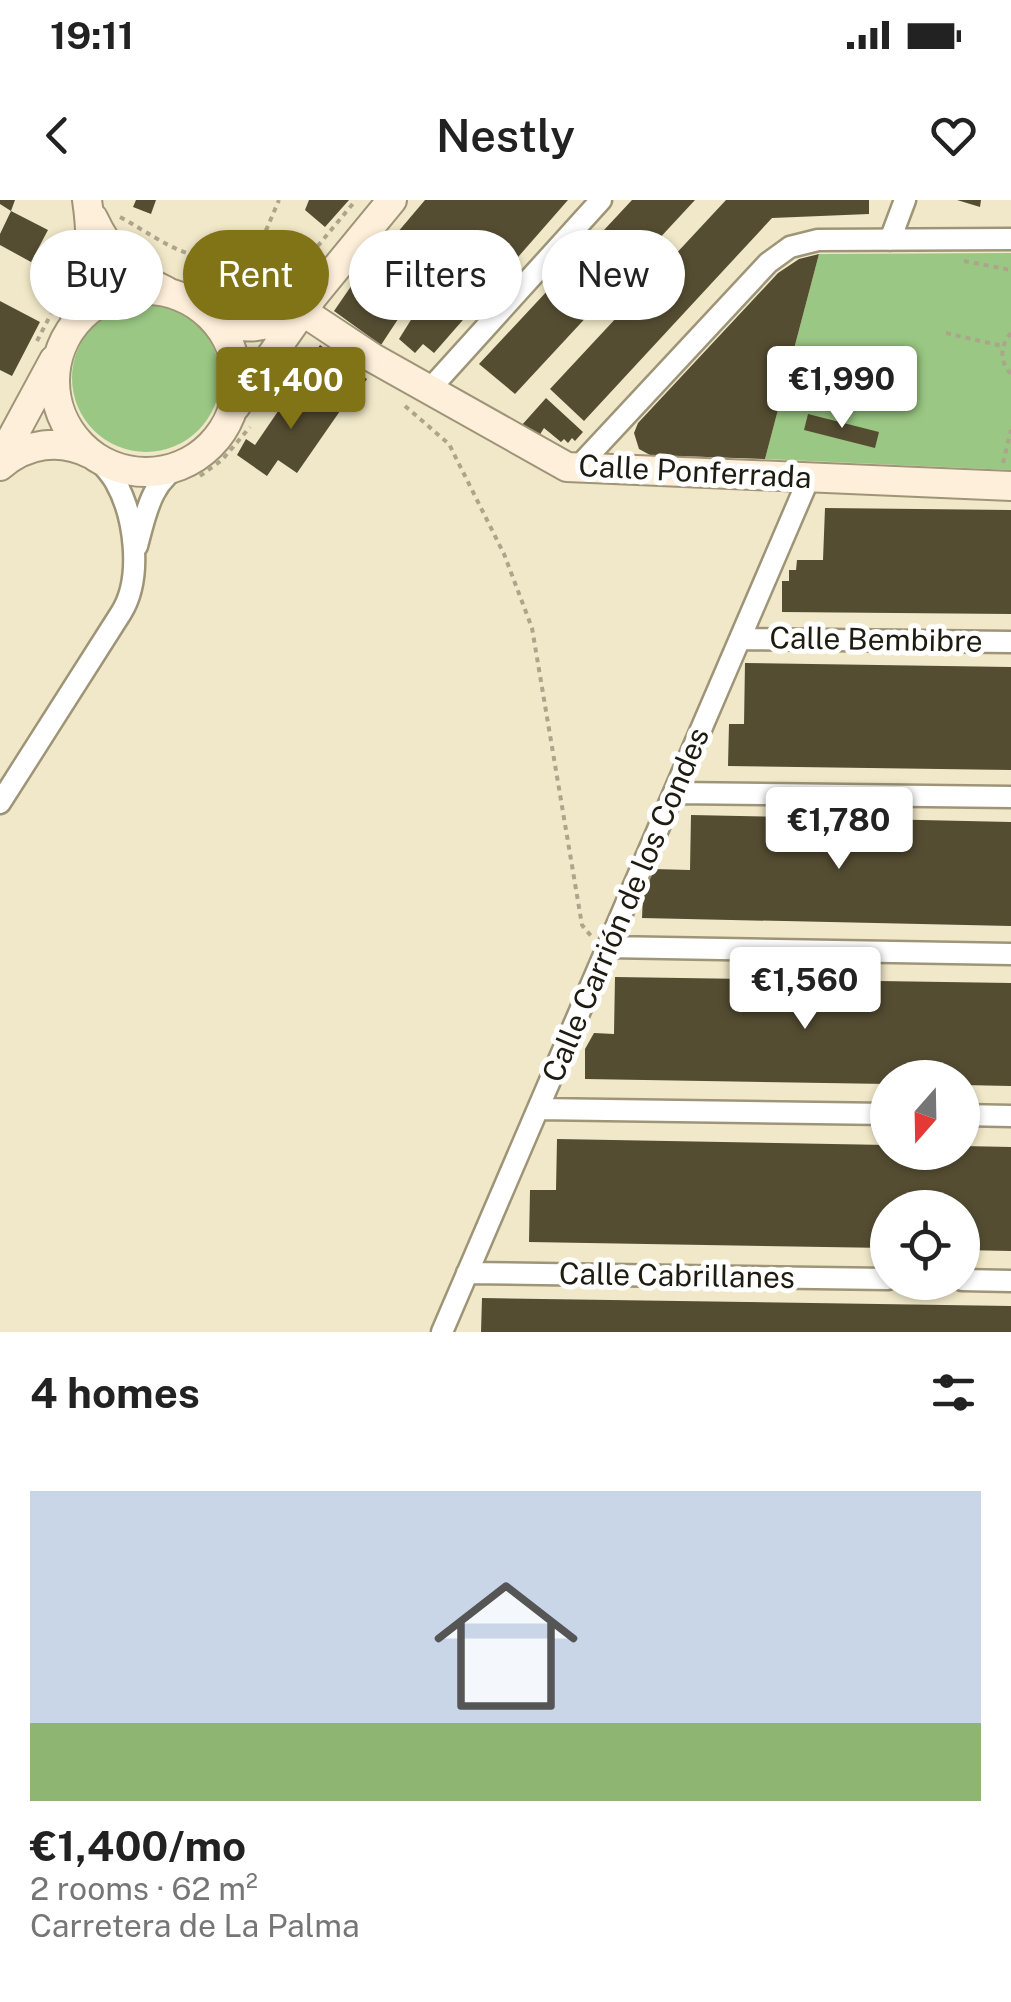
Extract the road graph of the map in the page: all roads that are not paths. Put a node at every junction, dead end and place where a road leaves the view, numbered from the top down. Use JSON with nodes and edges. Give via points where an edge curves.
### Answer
{"nodes":[{"id":1,"x":392,"y":200,"type":"edge"},
{"id":2,"x":601,"y":200,"type":"edge"},
{"id":3,"x":904,"y":200,"type":"edge"},
{"id":4,"x":88,"y":204,"type":"edge"},
{"id":5,"x":1011,"y":239,"type":"edge"},
{"id":6,"x":890,"y":240,"type":"junction"},
{"id":7,"x":329,"y":267,"type":"edge"},
{"id":8,"x":174,"y":295,"type":"junction"},
{"id":9,"x":183,"y":299,"type":"edge"},
{"id":10,"x":329,"y":318,"type":"edge"},
{"id":11,"x":213,"y":320,"type":"edge"},
{"id":12,"x":220,"y":320,"type":"edge"},
{"id":13,"x":279,"y":320,"type":"edge"},
{"id":14,"x":290,"y":320,"type":"edge"},
{"id":15,"x":67,"y":337,"type":"junction"},
{"id":16,"x":429,"y":390,"type":"junction"},
{"id":17,"x":241,"y":419,"type":"junction"},
{"id":18,"x":94,"y":456,"type":"junction"},
{"id":19,"x":0,"y":463,"type":"edge"},
{"id":20,"x":577,"y":468,"type":"junction"},
{"id":21,"x":191,"y":470,"type":"junction"},
{"id":22,"x":810,"y":478,"type":"junction"},
{"id":23,"x":1006,"y":478,"type":"edge"},
{"id":24,"x":134,"y":558,"type":"junction"},
{"id":25,"x":740,"y":639,"type":"junction"},
{"id":26,"x":1011,"y":642,"type":"edge"},
{"id":27,"x":674,"y":792,"type":"junction"},
{"id":28,"x":1011,"y":797,"type":"edge"},
{"id":29,"x":0,"y":803,"type":"edge"},
{"id":30,"x":606,"y":950,"type":"junction"},
{"id":31,"x":1011,"y":954,"type":"edge"},
{"id":32,"x":538,"y":1109,"type":"junction"},
{"id":33,"x":870,"y":1114,"type":"edge"},
{"id":34,"x":980,"y":1116,"type":"edge"},
{"id":35,"x":1011,"y":1116,"type":"edge"},
{"id":36,"x":467,"y":1273,"type":"junction"},
{"id":37,"x":870,"y":1279,"type":"edge"},
{"id":38,"x":980,"y":1280,"type":"edge"},
{"id":39,"x":1011,"y":1281,"type":"edge"},
{"id":40,"x":442,"y":1332,"type":"edge"}],
"edges":[{"from":1,"to":7,"type":"main road"},
{"from":2,"to":16,"type":"street"},
{"from":3,"to":6,"type":"street"},
{"from":4,"to":8,"type":"main road","via":[[114,255]]},
{"from":4,"to":15,"type":"main road","via":[[90,264],[82,307]]},
{"from":5,"to":6,"type":"street"},
{"from":6,"to":20,"type":"street","via":[[810,241],[778,254]]},
{"from":8,"to":9,"type":"main road"},
{"from":8,"to":15,"type":"main road","via":[[124,293],[90,309]]},
{"from":10,"to":16,"type":"main road","name":"Calle Ponferrada","via":[[372,358]]},
{"from":11,"to":17,"type":"main road","via":[[234,360]]},
{"from":12,"to":13,"type":"main road","via":[[256,327]]},
{"from":14,"to":17,"type":"main road"},
{"from":15,"to":18,"type":"main road","via":[[55,384],[60,409]]},
{"from":15,"to":19,"type":"main road"},
{"from":16,"to":20,"type":"main road","name":"Calle Ponferrada","via":[[566,468]]},
{"from":17,"to":21,"type":"main road","via":[[226,425]]},
{"from":18,"to":19,"type":"main road","via":[[50,444]]},
{"from":18,"to":21,"type":"main road","via":[[135,471]]},
{"from":18,"to":24,"type":"street","via":[[122,497]]},
{"from":20,"to":22,"type":"main road","name":"Calle Ponferrada"},
{"from":21,"to":24,"type":"street","via":[[166,474],[156,488]]},
{"from":22,"to":23,"type":"main road","name":"Calle Ponferrada"},
{"from":22,"to":25,"type":"street","name":"Calle Carrión de los Condes"},
{"from":24,"to":29,"type":"street","via":[[128,601]]},
{"from":25,"to":26,"type":"street","name":"Calle Bembibre"},
{"from":25,"to":27,"type":"street","name":"Calle Carrión de los Condes"},
{"from":27,"to":28,"type":"street"},
{"from":27,"to":30,"type":"street","name":"Calle Carrión de los Condes"},
{"from":30,"to":31,"type":"street"},
{"from":30,"to":32,"type":"street","name":"Calle Carrión de los Condes"},
{"from":32,"to":33,"type":"street"},
{"from":32,"to":36,"type":"street","name":"Calle Carrión de los Condes"},
{"from":34,"to":35,"type":"street"},
{"from":36,"to":37,"type":"street","name":"Calle Cabrillanes"},
{"from":36,"to":40,"type":"street","name":"Calle Carrión de los Condes"},
{"from":38,"to":39,"type":"street"}]}
